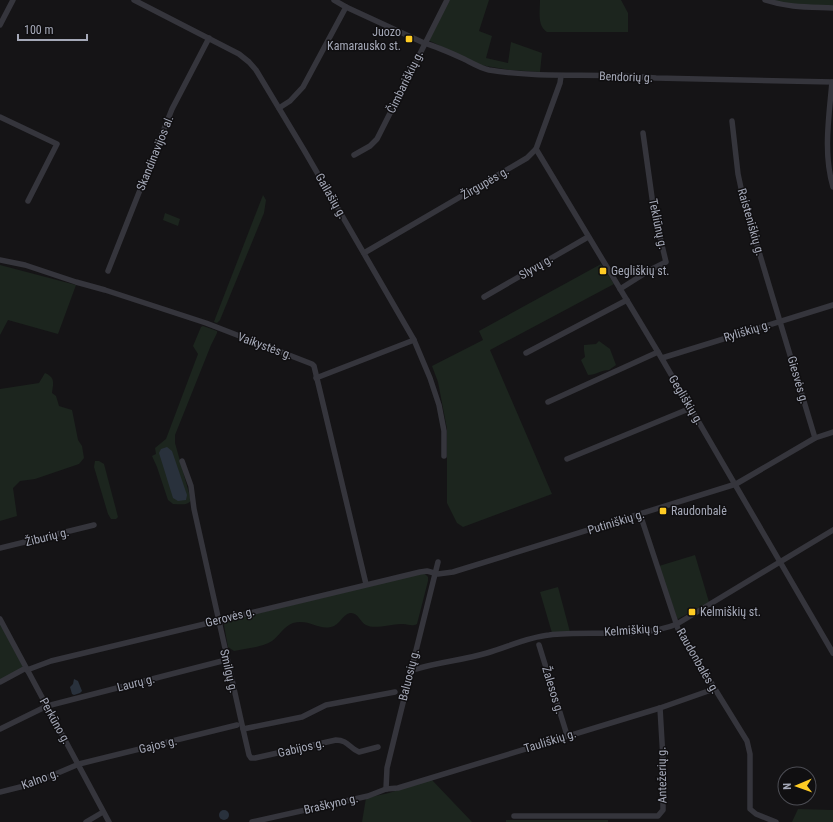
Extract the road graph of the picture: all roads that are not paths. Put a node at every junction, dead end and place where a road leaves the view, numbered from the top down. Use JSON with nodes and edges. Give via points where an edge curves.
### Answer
{"nodes":[{"id":1,"x":13,"y":0,"type":"edge"},
{"id":2,"x":134,"y":0,"type":"edge"},
{"id":3,"x":334,"y":0,"type":"edge"},
{"id":4,"x":447,"y":0,"type":"edge"},
{"id":5,"x":765,"y":0,"type":"edge"},
{"id":6,"x":346,"y":7,"type":"junction"},
{"id":7,"x":833,"y":8,"type":"edge"},
{"id":8,"x":0,"y":24,"type":"edge"},
{"id":9,"x":208,"y":38,"type":"junction"},
{"id":10,"x":424,"y":44,"type":"junction"},
{"id":11,"x":561,"y":76,"type":"junction"},
{"id":12,"x":832,"y":82,"type":"edge"},
{"id":13,"x":279,"y":108,"type":"junction"},
{"id":14,"x":0,"y":116,"type":"edge"},
{"id":15,"x":732,"y":121,"type":"dead end"},
{"id":16,"x":643,"y":133,"type":"dead end"},
{"id":17,"x":536,"y":149,"type":"junction"},
{"id":18,"x":354,"y":155,"type":"dead end"},
{"id":19,"x":833,"y":187,"type":"edge"},
{"id":20,"x":28,"y":201,"type":"dead end"},
{"id":21,"x":588,"y":237,"type":"junction"},
{"id":22,"x":364,"y":253,"type":"junction"},
{"id":23,"x":0,"y":260,"type":"edge"},
{"id":24,"x":108,"y":271,"type":"dead end"},
{"id":25,"x":620,"y":288,"type":"junction"},
{"id":26,"x":484,"y":297,"type":"dead end"},
{"id":27,"x":627,"y":300,"type":"junction"},
{"id":28,"x":833,"y":306,"type":"edge"},
{"id":29,"x":780,"y":321,"type":"junction"},
{"id":30,"x":414,"y":340,"type":"junction"},
{"id":31,"x":658,"y":352,"type":"junction"},
{"id":32,"x":526,"y":353,"type":"dead end"},
{"id":33,"x":662,"y":358,"type":"junction"},
{"id":34,"x":316,"y":378,"type":"junction"},
{"id":35,"x":548,"y":402,"type":"dead end"},
{"id":36,"x":691,"y":408,"type":"junction"},
{"id":37,"x":833,"y":432,"type":"edge"},
{"id":38,"x":815,"y":438,"type":"junction"},
{"id":39,"x":444,"y":456,"type":"dead end"},
{"id":40,"x":567,"y":459,"type":"dead end"},
{"id":41,"x":182,"y":461,"type":"dead end"},
{"id":42,"x":736,"y":484,"type":"junction"},
{"id":43,"x":640,"y":514,"type":"junction"},
{"id":44,"x":94,"y":525,"type":"dead end"},
{"id":45,"x":833,"y":530,"type":"edge"},
{"id":46,"x":0,"y":548,"type":"edge"},
{"id":47,"x":438,"y":562,"type":"dead end"},
{"id":48,"x":781,"y":562,"type":"junction"},
{"id":49,"x":435,"y":574,"type":"junction"},
{"id":50,"x":366,"y":584,"type":"junction"},
{"id":51,"x":0,"y":619,"type":"edge"},
{"id":52,"x":218,"y":620,"type":"junction"},
{"id":53,"x":677,"y":624,"type":"junction"},
{"id":54,"x":539,"y":645,"type":"dead end"},
{"id":55,"x":833,"y":653,"type":"edge"},
{"id":56,"x":226,"y":660,"type":"junction"},
{"id":57,"x":411,"y":668,"type":"junction"},
{"id":58,"x":27,"y":669,"type":"junction"},
{"id":59,"x":0,"y":682,"type":"edge"},
{"id":60,"x":714,"y":689,"type":"junction"},
{"id":61,"x":395,"y":692,"type":"dead end"},
{"id":62,"x":46,"y":706,"type":"junction"},
{"id":63,"x":660,"y":708,"type":"junction"},
{"id":64,"x":237,"y":725,"type":"dead end"},
{"id":65,"x":0,"y":729,"type":"edge"},
{"id":66,"x":243,"y":729,"type":"junction"},
{"id":67,"x":567,"y":735,"type":"junction"},
{"id":68,"x":378,"y":747,"type":"dead end"},
{"id":69,"x":78,"y":764,"type":"junction"},
{"id":70,"x":386,"y":789,"type":"junction"},
{"id":71,"x":0,"y":792,"type":"edge"},
{"id":72,"x":103,"y":812,"type":"junction"},
{"id":73,"x":660,"y":814,"type":"junction"},
{"id":74,"x":514,"y":816,"type":"dead end"},
{"id":75,"x":86,"y":822,"type":"edge"},
{"id":76,"x":109,"y":822,"type":"edge"},
{"id":77,"x":252,"y":822,"type":"edge"},
{"id":78,"x":663,"y":822,"type":"edge"},
{"id":79,"x":776,"y":822,"type":"edge"}],
"edges":[{"from":1,"to":8,"type":"street"},
{"from":2,"to":9,"type":"street","name":"Gailašių g."},
{"from":3,"to":6,"type":"street","name":"Bendorių g."},
{"from":4,"to":10,"type":"street","name":"Čimbariškių g."},
{"from":5,"to":7,"type":"street","via":[[792,7]]},
{"from":6,"to":10,"type":"street","name":"Bendorių g."},
{"from":6,"to":13,"type":"street","via":[[304,87]]},
{"from":9,"to":13,"type":"street","name":"Gailašių g.","via":[[249,62]]},
{"from":9,"to":24,"type":"street","name":"Skandinavijos al.","via":[[172,109]]},
{"from":10,"to":11,"type":"street","name":"Bendorių g.","via":[[486,69]]},
{"from":10,"to":18,"type":"street","name":"Čimbariškių g.","via":[[377,139]]},
{"from":11,"to":12,"type":"street","name":"Bendorių g."},
{"from":11,"to":17,"type":"street","name":"Žirgupės g."},
{"from":12,"to":19,"type":"street","via":[[828,151],[829,174]]},
{"from":13,"to":22,"type":"street","name":"Gailašių g."},
{"from":14,"to":20,"type":"street","via":[[57,144]]},
{"from":15,"to":29,"type":"street","name":"Raisteniškių g.","via":[[744,202]]},
{"from":16,"to":25,"type":"street","name":"Tekliūnų g.","via":[[654,212],[666,262]]},
{"from":17,"to":21,"type":"street","name":"Gegliškių g."},
{"from":17,"to":22,"type":"street","name":"Žirgupės g.","via":[[514,167]]},
{"from":21,"to":25,"type":"street","name":"Gegliškių g."},
{"from":21,"to":26,"type":"street","name":"Slyvų g."},
{"from":22,"to":30,"type":"street","name":"Gailašių g."},
{"from":23,"to":34,"type":"street","name":"Vaikystės g.","via":[[25,265],[105,290],[241,336],[308,362],[314,366]]},
{"from":25,"to":27,"type":"street","name":"Gegliškių g."},
{"from":27,"to":31,"type":"street","name":"Gegliškių g."},
{"from":27,"to":32,"type":"street"},
{"from":28,"to":29,"type":"street","name":"Ryliškių g."},
{"from":29,"to":33,"type":"street","name":"Ryliškių g."},
{"from":29,"to":38,"type":"street","name":"Giesvės g."},
{"from":30,"to":34,"type":"street"},
{"from":30,"to":39,"type":"street","name":"Gailašių g.","via":[[440,405]]},
{"from":31,"to":33,"type":"street","name":"Gegliškių g."},
{"from":31,"to":35,"type":"street"},
{"from":33,"to":36,"type":"street","name":"Gegliškių g."},
{"from":34,"to":50,"type":"street","name":"Vaikystės g."},
{"from":36,"to":40,"type":"street"},
{"from":36,"to":42,"type":"street","name":"Gegliškių g."},
{"from":37,"to":38,"type":"street","name":"Putiniškių g."},
{"from":38,"to":42,"type":"street","name":"Putiniškių g."},
{"from":41,"to":52,"type":"street","name":"Smilgų g.","via":[[191,486]]},
{"from":42,"to":43,"type":"street","name":"Putiniškių g."},
{"from":42,"to":48,"type":"street","name":"Gegliškių g."},
{"from":43,"to":49,"type":"street","name":"Putiniškių g.","via":[[453,572]]},
{"from":43,"to":53,"type":"street","name":"Raudonbalės g."},
{"from":44,"to":46,"type":"street","name":"Žiburių g."},
{"from":45,"to":48,"type":"street","name":"Kelmiškių g."},
{"from":47,"to":49,"type":"street","name":"Baluosių g."},
{"from":48,"to":53,"type":"street","name":"Kelmiškių g."},
{"from":48,"to":55,"type":"street","name":"Gegliškių g."},
{"from":49,"to":50,"type":"street","name":"Gerovės g.","via":[[420,572]]},
{"from":49,"to":57,"type":"street","name":"Baluosių g."},
{"from":50,"to":52,"type":"street","name":"Gerovės g."},
{"from":51,"to":58,"type":"street","name":"Perkūno g."},
{"from":52,"to":56,"type":"street","name":"Smilgų g."},
{"from":52,"to":58,"type":"street","name":"Gerovės g."},
{"from":53,"to":57,"type":"street","name":"Kelmiškių g.","via":[[655,630],[547,635],[486,654]]},
{"from":53,"to":60,"type":"street","name":"Raudonbalės g."},
{"from":54,"to":67,"type":"street","name":"Žalesos g."},
{"from":56,"to":62,"type":"street","name":"Laurų g."},
{"from":56,"to":66,"type":"street","name":"Smilgų g."},
{"from":57,"to":70,"type":"street","name":"Baluosių g.","via":[[388,768]]},
{"from":58,"to":59,"type":"street","name":"Gerovės g."},
{"from":58,"to":62,"type":"street","name":"Perkūno g."},
{"from":60,"to":63,"type":"street","name":"Tauliškių g."},
{"from":60,"to":79,"type":"street","name":"Raudonbalės g.","via":[[749,748],[750,809]]},
{"from":61,"to":66,"type":"street","via":[[326,706],[302,717]]},
{"from":62,"to":65,"type":"street","name":"Laurų g."},
{"from":62,"to":69,"type":"street","name":"Perkūno g."},
{"from":63,"to":67,"type":"street","name":"Tauliškių g."},
{"from":63,"to":73,"type":"street","name":"Antežerių g.","via":[[663,810]]},
{"from":64,"to":69,"type":"street","name":"Gajos g."},
{"from":66,"to":68,"type":"street","name":"Gabijos g.","via":[[251,758],[336,740],[348,743],[359,752]]},
{"from":67,"to":70,"type":"street","name":"Tauliškių g.","via":[[398,788]]},
{"from":69,"to":71,"type":"street","name":"Kalno g.","via":[[32,784]]},
{"from":69,"to":72,"type":"street","name":"Perkūno g."},
{"from":70,"to":77,"type":"street","name":"Braškyno g.","via":[[368,796]]},
{"from":72,"to":75,"type":"street"},
{"from":72,"to":76,"type":"street","name":"Perkūno g."},
{"from":73,"to":74,"type":"street","name":"Antežerių g."},
{"from":73,"to":78,"type":"street"}]}
